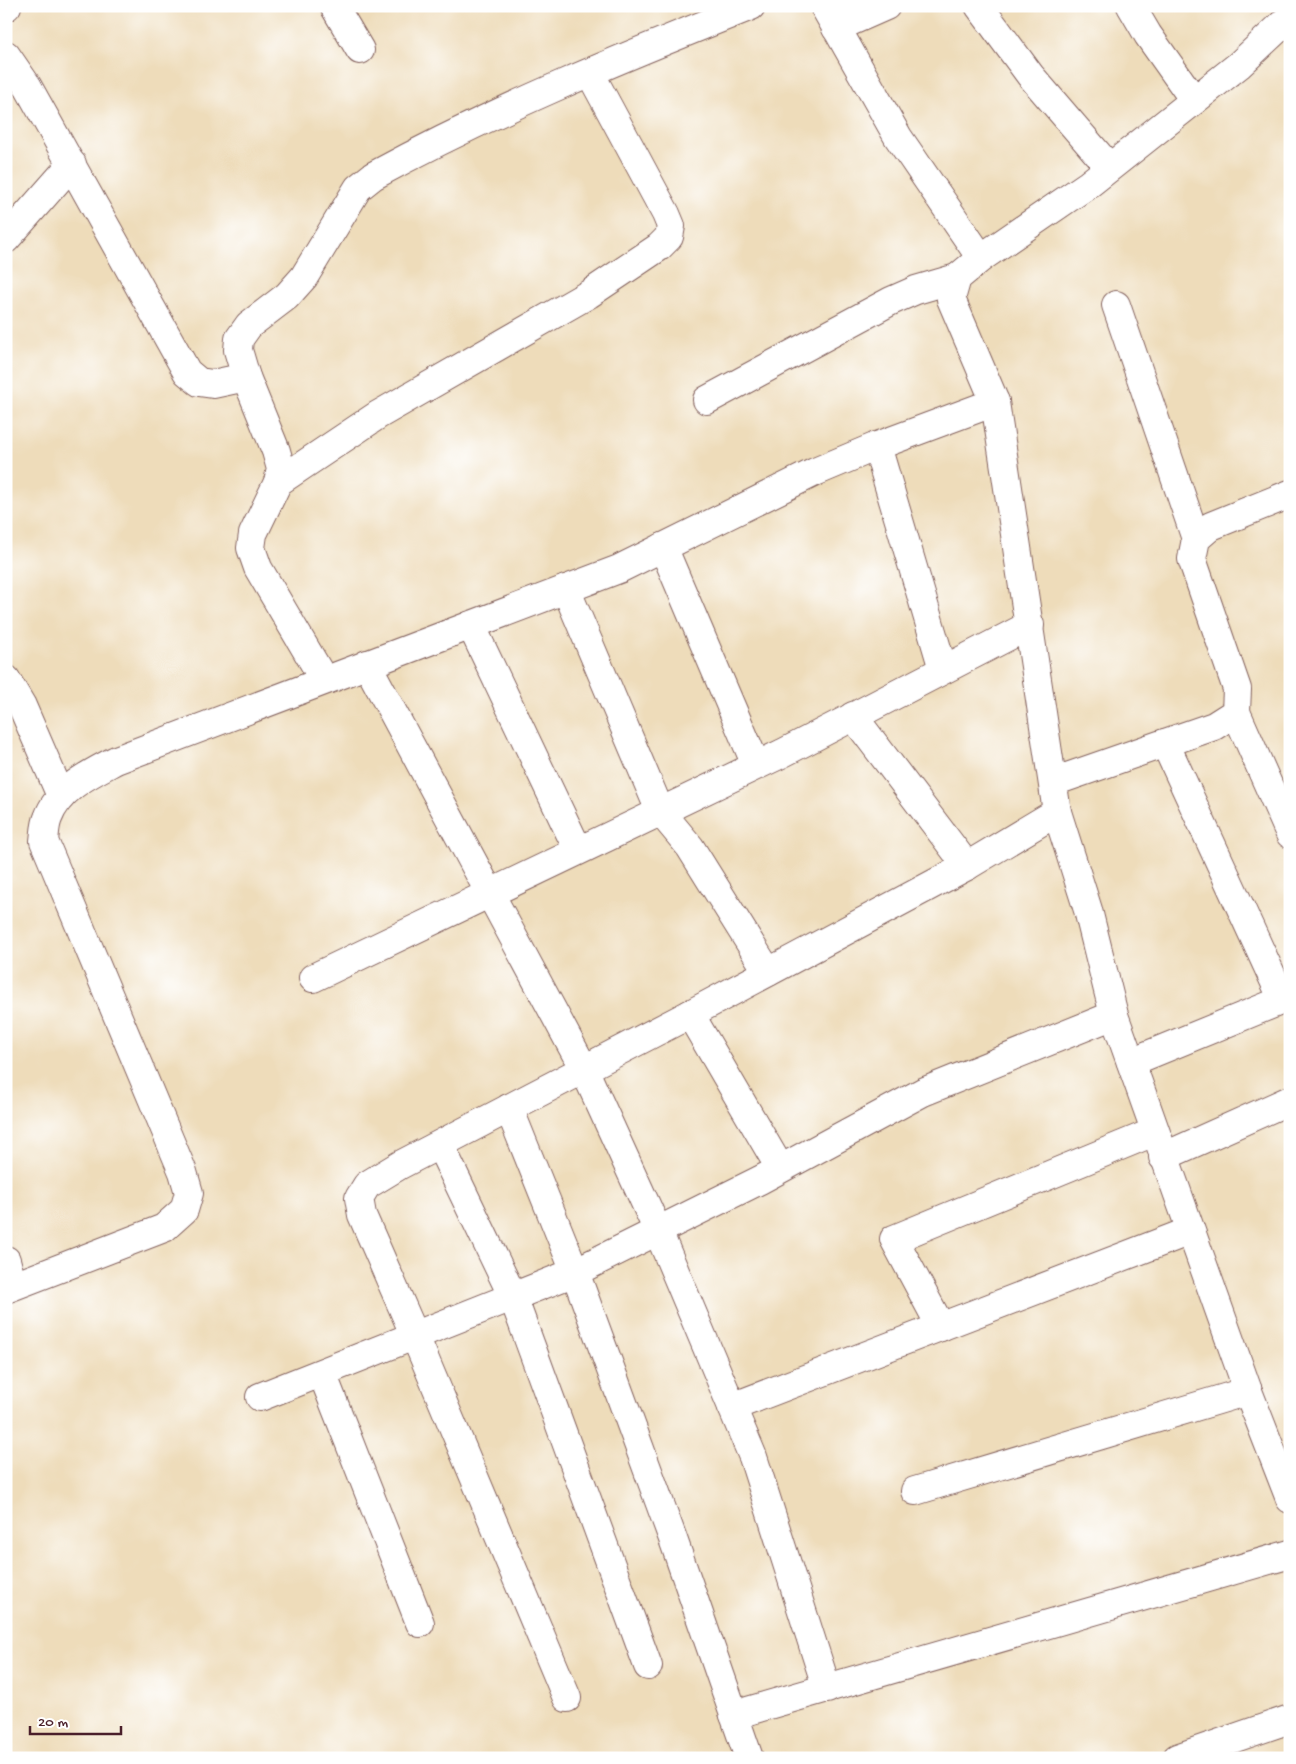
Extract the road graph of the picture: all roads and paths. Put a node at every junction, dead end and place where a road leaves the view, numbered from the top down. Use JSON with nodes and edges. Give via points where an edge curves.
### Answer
{"nodes":[{"id":1,"x":334,"y":6,"type":"edge"},
{"id":2,"x":751,"y":6,"type":"edge"},
{"id":3,"x":886,"y":6,"type":"edge"},
{"id":4,"x":980,"y":6,"type":"edge"},
{"id":5,"x":1131,"y":6,"type":"edge"},
{"id":6,"x":830,"y":17,"type":"edge"},
{"id":7,"x":1290,"y":17,"type":"edge"},
{"id":8,"x":360,"y":50,"type":"dead end"},
{"id":9,"x":6,"y":55,"type":"edge"},
{"id":10,"x":590,"y":72,"type":"junction"},
{"id":11,"x":1194,"y":100,"type":"junction"},
{"id":12,"x":72,"y":164,"type":"junction"},
{"id":13,"x":1110,"y":167,"type":"junction"},
{"id":14,"x":6,"y":239,"type":"edge"},
{"id":15,"x":982,"y":258,"type":"junction"},
{"id":16,"x":958,"y":278,"type":"junction"},
{"id":17,"x":1116,"y":305,"type":"dead end"},
{"id":18,"x":246,"y":377,"type":"junction"},
{"id":19,"x":707,"y":400,"type":"dead end"},
{"id":20,"x":995,"y":402,"type":"junction"},
{"id":21,"x":877,"y":446,"type":"junction"},
{"id":22,"x":278,"y":482,"type":"junction"},
{"id":23,"x":1290,"y":494,"type":"edge"},
{"id":24,"x":1196,"y":539,"type":"junction"},
{"id":25,"x":662,"y":548,"type":"junction"},
{"id":26,"x":566,"y":589,"type":"junction"},
{"id":27,"x":470,"y":625,"type":"junction"},
{"id":28,"x":1030,"y":625,"type":"junction"},
{"id":29,"x":368,"y":664,"type":"junction"},
{"id":30,"x":943,"y":669,"type":"junction"},
{"id":31,"x":6,"y":679,"type":"edge"},
{"id":32,"x":324,"y":680,"type":"junction"},
{"id":33,"x":1236,"y":712,"type":"junction"},
{"id":34,"x":852,"y":716,"type":"junction"},
{"id":35,"x":1165,"y":743,"type":"junction"},
{"id":36,"x":756,"y":765,"type":"junction"},
{"id":37,"x":1053,"y":782,"type":"junction"},
{"id":38,"x":61,"y":796,"type":"junction"},
{"id":39,"x":660,"y":811,"type":"junction"},
{"id":40,"x":1057,"y":812,"type":"junction"},
{"id":41,"x":1290,"y":834,"type":"edge"},
{"id":42,"x":578,"y":850,"type":"junction"},
{"id":43,"x":967,"y":866,"type":"junction"},
{"id":44,"x":490,"y":893,"type":"junction"},
{"id":45,"x":768,"y":972,"type":"junction"},
{"id":46,"x":313,"y":978,"type":"dead end"},
{"id":47,"x":1286,"y":998,"type":"edge"},
{"id":48,"x":690,"y":1014,"type":"junction"},
{"id":49,"x":1114,"y":1015,"type":"junction"},
{"id":50,"x":1131,"y":1062,"type":"junction"},
{"id":51,"x":584,"y":1069,"type":"junction"},
{"id":52,"x":1290,"y":1100,"type":"edge"},
{"id":53,"x":509,"y":1108,"type":"junction"},
{"id":54,"x":1154,"y":1132,"type":"junction"},
{"id":55,"x":440,"y":1145,"type":"junction"},
{"id":56,"x":1164,"y":1157,"type":"junction"},
{"id":57,"x":780,"y":1168,"type":"junction"},
{"id":58,"x":658,"y":1231,"type":"junction"},
{"id":59,"x":1190,"y":1231,"type":"junction"},
{"id":60,"x":6,"y":1260,"type":"edge"},
{"id":61,"x":575,"y":1272,"type":"junction"},
{"id":62,"x":6,"y":1282,"type":"edge"},
{"id":63,"x":6,"y":1289,"type":"edge"},
{"id":64,"x":513,"y":1297,"type":"junction"},
{"id":65,"x":941,"y":1327,"type":"junction"},
{"id":66,"x":415,"y":1336,"type":"junction"},
{"id":67,"x":322,"y":1373,"type":"junction"},
{"id":68,"x":1248,"y":1391,"type":"junction"},
{"id":69,"x":260,"y":1397,"type":"dead end"},
{"id":70,"x":732,"y":1407,"type":"junction"},
{"id":71,"x":915,"y":1491,"type":"dead end"},
{"id":72,"x":1290,"y":1498,"type":"edge"},
{"id":73,"x":1290,"y":1554,"type":"edge"},
{"id":74,"x":420,"y":1624,"type":"dead end"},
{"id":75,"x":648,"y":1666,"type":"dead end"},
{"id":76,"x":827,"y":1689,"type":"junction"},
{"id":77,"x":567,"y":1698,"type":"dead end"},
{"id":78,"x":734,"y":1715,"type":"junction"},
{"id":79,"x":1290,"y":1719,"type":"edge"},
{"id":80,"x":749,"y":1758,"type":"edge"},
{"id":81,"x":1177,"y":1758,"type":"edge"}],
"edges":[{"from":1,"to":8,"type":"street"},
{"from":2,"to":10,"type":"street"},
{"from":3,"to":6,"type":"street"},
{"from":4,"to":13,"type":"street","via":[[1030,75]]},
{"from":5,"to":11,"type":"street"},
{"from":6,"to":15,"type":"street","via":[[898,137]]},
{"from":7,"to":11,"type":"street","via":[[1239,65]]},
{"from":9,"to":12,"type":"street"},
{"from":10,"to":18,"type":"street","via":[[395,165],[358,188],[304,277],[249,326],[239,339],[238,350]]},
{"from":10,"to":22,"type":"street","via":[[666,214],[671,226],[669,237],[589,294],[378,415]]},
{"from":11,"to":13,"type":"street"},
{"from":12,"to":14,"type":"street"},
{"from":12,"to":18,"type":"street","via":[[187,372],[199,382],[213,384]]},
{"from":13,"to":15,"type":"street"},
{"from":15,"to":16,"type":"street"},
{"from":16,"to":19,"type":"street","via":[[892,301]]},
{"from":16,"to":20,"type":"street","via":[[951,299]]},
{"from":17,"to":24,"type":"street"},
{"from":18,"to":22,"type":"street","via":[[276,451],[281,469]]},
{"from":20,"to":21,"type":"street"},
{"from":20,"to":28,"type":"street"},
{"from":21,"to":25,"type":"street","via":[[815,472]]},
{"from":21,"to":30,"type":"street"},
{"from":22,"to":32,"type":"street","via":[[253,534],[252,548],[258,568]]},
{"from":23,"to":24,"type":"street","via":[[1211,526]]},
{"from":24,"to":33,"type":"street","via":[[1192,559],[1237,689]]},
{"from":25,"to":26,"type":"street"},
{"from":25,"to":36,"type":"street"},
{"from":26,"to":27,"type":"street"},
{"from":26,"to":39,"type":"street"},
{"from":27,"to":29,"type":"street"},
{"from":27,"to":42,"type":"street"},
{"from":28,"to":30,"type":"street"},
{"from":28,"to":37,"type":"street"},
{"from":29,"to":32,"type":"street"},
{"from":29,"to":44,"type":"street"},
{"from":30,"to":34,"type":"street"},
{"from":31,"to":38,"type":"street","via":[[22,706]]},
{"from":32,"to":38,"type":"street","via":[[116,760],[81,779]]},
{"from":33,"to":35,"type":"street","via":[[1214,726]]},
{"from":33,"to":41,"type":"street"},
{"from":34,"to":36,"type":"street"},
{"from":34,"to":43,"type":"street"},
{"from":35,"to":37,"type":"street"},
{"from":35,"to":47,"type":"street"},
{"from":36,"to":39,"type":"street"},
{"from":37,"to":40,"type":"street"},
{"from":38,"to":63,"type":"street","via":[[48,817],[44,841],[189,1193],[184,1210],[164,1228]]},
{"from":39,"to":42,"type":"street"},
{"from":39,"to":45,"type":"street","via":[[690,847]]},
{"from":40,"to":43,"type":"street"},
{"from":40,"to":49,"type":"street","via":[[1088,910]]},
{"from":42,"to":44,"type":"street"},
{"from":43,"to":45,"type":"street"},
{"from":44,"to":46,"type":"street"},
{"from":44,"to":51,"type":"street"},
{"from":45,"to":48,"type":"street"},
{"from":47,"to":50,"type":"street"},
{"from":48,"to":51,"type":"street"},
{"from":48,"to":57,"type":"street"},
{"from":49,"to":50,"type":"street"},
{"from":49,"to":57,"type":"street","via":[[923,1092]]},
{"from":50,"to":54,"type":"street"},
{"from":51,"to":53,"type":"street"},
{"from":51,"to":58,"type":"street"},
{"from":52,"to":56,"type":"street"},
{"from":53,"to":55,"type":"street"},
{"from":53,"to":61,"type":"street"},
{"from":54,"to":56,"type":"street"},
{"from":54,"to":65,"type":"street","via":[[894,1239]]},
{"from":55,"to":64,"type":"street"},
{"from":55,"to":66,"type":"street","via":[[367,1185],[359,1198],[362,1215]]},
{"from":56,"to":59,"type":"street"},
{"from":57,"to":58,"type":"street"},
{"from":58,"to":61,"type":"street"},
{"from":58,"to":70,"type":"street"},
{"from":59,"to":65,"type":"street"},
{"from":59,"to":68,"type":"street"},
{"from":60,"to":62,"type":"street","via":[[10,1275]]},
{"from":61,"to":64,"type":"street"},
{"from":61,"to":78,"type":"street"},
{"from":64,"to":66,"type":"street"},
{"from":64,"to":75,"type":"street"},
{"from":65,"to":70,"type":"street"},
{"from":66,"to":67,"type":"street"},
{"from":66,"to":77,"type":"street"},
{"from":67,"to":69,"type":"street"},
{"from":67,"to":74,"type":"street"},
{"from":68,"to":71,"type":"street"},
{"from":68,"to":72,"type":"street"},
{"from":70,"to":76,"type":"street","via":[[753,1457]]},
{"from":73,"to":76,"type":"street"},
{"from":76,"to":78,"type":"street"},
{"from":78,"to":80,"type":"street"},
{"from":79,"to":81,"type":"street"}]}
